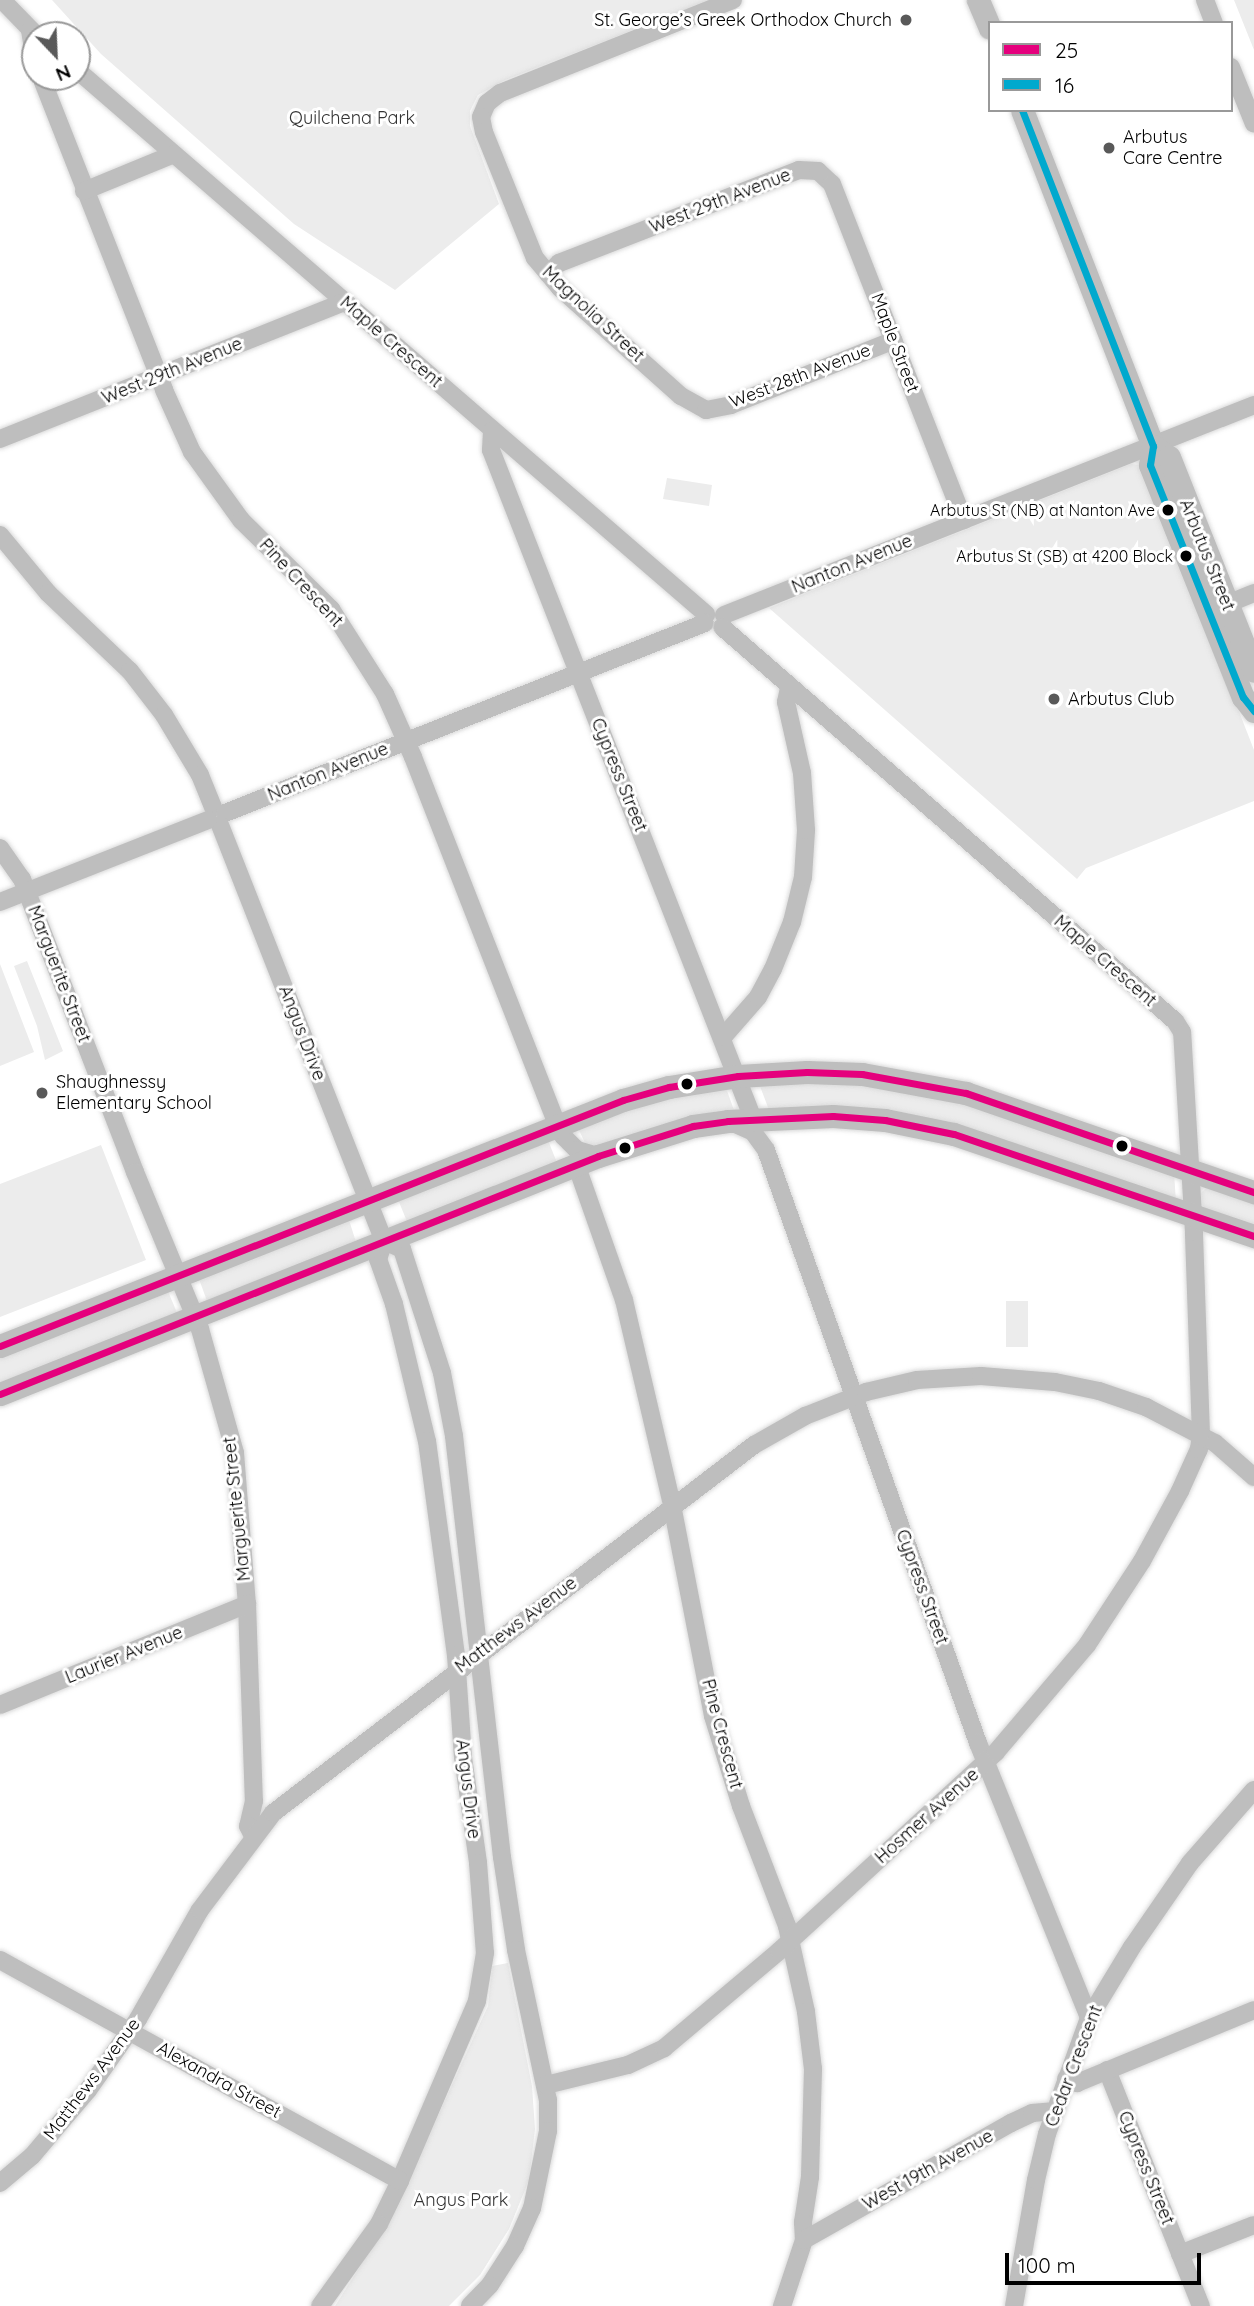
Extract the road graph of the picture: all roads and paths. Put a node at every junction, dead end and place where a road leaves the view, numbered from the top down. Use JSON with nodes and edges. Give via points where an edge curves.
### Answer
{"nodes":[{"id":1,"x":2,"y":0,"type":"edge"},
{"id":2,"x":733,"y":0,"type":"edge"},
{"id":3,"x":978,"y":0,"type":"edge"},
{"id":4,"x":1205,"y":0,"type":"edge"},
{"id":5,"x":22,"y":21,"type":"edge"},
{"id":6,"x":1213,"y":21,"type":"edge"},
{"id":7,"x":988,"y":23,"type":"edge"},
{"id":8,"x":1233,"y":71,"type":"edge"},
{"id":9,"x":91,"y":82,"type":"edge"},
{"id":10,"x":46,"y":91,"type":"edge"},
{"id":11,"x":1023,"y":112,"type":"edge"},
{"id":12,"x":1254,"y":124,"type":"edge"},
{"id":13,"x":174,"y":154,"type":"junction"},
{"id":14,"x":818,"y":170,"type":"joint"},
{"id":15,"x":84,"y":191,"type":"junction"},
{"id":16,"x":548,"y":274,"type":"junction"},
{"id":17,"x":344,"y":302,"type":"junction"},
{"id":18,"x":894,"y":340,"type":"junction"},
{"id":19,"x":159,"y":376,"type":"junction"},
{"id":20,"x":1254,"y":405,"type":"edge"},
{"id":21,"x":706,"y":410,"type":"joint"},
{"id":22,"x":492,"y":431,"type":"junction"},
{"id":23,"x":0,"y":439,"type":"edge"},
{"id":24,"x":1153,"y":446,"type":"junction"},
{"id":25,"x":964,"y":520,"type":"junction"},
{"id":26,"x":0,"y":534,"type":"edge"},
{"id":27,"x":1254,"y":593,"type":"edge"},
{"id":28,"x":1217,"y":608,"type":"junction"},
{"id":29,"x":714,"y":620,"type":"junction"},
{"id":30,"x":1254,"y":671,"type":"edge"},
{"id":31,"x":579,"y":673,"type":"junction"},
{"id":32,"x":789,"y":688,"type":"junction"},
{"id":33,"x":1254,"y":711,"type":"edge"},
{"id":34,"x":406,"y":741,"type":"junction"},
{"id":35,"x":216,"y":816,"type":"junction"},
{"id":36,"x":0,"y":848,"type":"edge"},
{"id":37,"x":27,"y":891,"type":"junction"},
{"id":38,"x":0,"y":902,"type":"edge"},
{"id":39,"x":723,"y":1037,"type":"junction"},
{"id":40,"x":738,"y":1076,"type":"junction"},
{"id":41,"x":790,"y":1116,"type":"junction"},
{"id":42,"x":753,"y":1119,"type":"junction"},
{"id":43,"x":729,"y":1121,"type":"junction"},
{"id":44,"x":557,"y":1125,"type":"junction"},
{"id":45,"x":766,"y":1150,"type":"junction"},
{"id":46,"x":598,"y":1156,"type":"junction"},
{"id":47,"x":576,"y":1164,"type":"junction"},
{"id":48,"x":1189,"y":1169,"type":"junction"},
{"id":49,"x":1254,"y":1192,"type":"edge"},
{"id":50,"x":368,"y":1202,"type":"junction"},
{"id":51,"x":1194,"y":1217,"type":"junction"},
{"id":52,"x":1254,"y":1236,"type":"edge"},
{"id":53,"x":384,"y":1241,"type":"junction"},
{"id":54,"x":177,"y":1275,"type":"junction"},
{"id":55,"x":195,"y":1317,"type":"junction"},
{"id":56,"x":0,"y":1346,"type":"edge"},
{"id":57,"x":0,"y":1394,"type":"edge"},
{"id":58,"x":854,"y":1396,"type":"junction"},
{"id":59,"x":1201,"y":1434,"type":"junction"},
{"id":60,"x":1254,"y":1478,"type":"edge"},
{"id":61,"x":673,"y":1505,"type":"junction"},
{"id":62,"x":247,"y":1604,"type":"junction"},
{"id":63,"x":479,"y":1654,"type":"junction"},
{"id":64,"x":457,"y":1670,"type":"junction"},
{"id":65,"x":0,"y":1705,"type":"edge"},
{"id":66,"x":985,"y":1762,"type":"junction"},
{"id":67,"x":1254,"y":1790,"type":"edge"},
{"id":68,"x":253,"y":1836,"type":"junction"},
{"id":69,"x":790,"y":1941,"type":"junction"},
{"id":70,"x":516,"y":1950,"type":"junction"},
{"id":71,"x":485,"y":1953,"type":"junction"},
{"id":72,"x":0,"y":1960,"type":"edge"},
{"id":73,"x":1254,"y":2010,"type":"edge"},
{"id":74,"x":1089,"y":2018,"type":"junction"},
{"id":75,"x":130,"y":2031,"type":"junction"},
{"id":76,"x":1107,"y":2070,"type":"junction"},
{"id":77,"x":1066,"y":2079,"type":"junction"},
{"id":78,"x":546,"y":2085,"type":"junction"},
{"id":79,"x":1055,"y":2111,"type":"junction"},
{"id":80,"x":400,"y":2181,"type":"junction"},
{"id":81,"x":0,"y":2183,"type":"edge"},
{"id":82,"x":1254,"y":2225,"type":"edge"},
{"id":83,"x":804,"y":2240,"type":"junction"},
{"id":84,"x":1180,"y":2254,"type":"junction"},
{"id":85,"x":320,"y":2306,"type":"edge"},
{"id":86,"x":470,"y":2306,"type":"edge"},
{"id":87,"x":782,"y":2306,"type":"edge"},
{"id":88,"x":1014,"y":2306,"type":"edge"},
{"id":89,"x":1201,"y":2306,"type":"edge"}],
"edges":[{"from":1,"to":5,"type":"street"},
{"from":2,"to":16,"type":"street","name":"Magnolia Street","via":[[500,93],[487,103],[481,117],[484,132],[530,248]]},
{"from":3,"to":7,"type":"main road"},
{"from":4,"to":6,"type":"street"},
{"from":8,"to":12,"type":"street"},
{"from":9,"to":13,"type":"street","name":"Maple Crescent"},
{"from":10,"to":15,"type":"street","name":"Pine Crescent"},
{"from":11,"to":24,"type":"main road","name":"Arbutus Street"},
{"from":13,"to":15,"type":"street"},
{"from":13,"to":17,"type":"street","name":"Maple Crescent"},
{"from":14,"to":16,"type":"street","name":"West 29th Avenue","via":[[799,170],[559,263]]},
{"from":14,"to":18,"type":"street","name":"Maple Street","via":[[832,184]]},
{"from":15,"to":19,"type":"street","name":"Pine Crescent"},
{"from":16,"to":21,"type":"street","name":"Magnolia Street","via":[[681,396]]},
{"from":17,"to":19,"type":"street","name":"West 29th Avenue"},
{"from":17,"to":22,"type":"street","name":"Maple Crescent"},
{"from":18,"to":21,"type":"street","name":"West 28th Avenue","via":[[731,405]]},
{"from":18,"to":25,"type":"street","name":"Maple Street"},
{"from":19,"to":23,"type":"street","name":"West 29th Avenue"},
{"from":19,"to":34,"type":"street","name":"Pine Crescent","via":[[192,452],[219,493],[331,609],[385,694]]},
{"from":20,"to":24,"type":"street","name":"Nanton Avenue"},
{"from":22,"to":29,"type":"street","name":"Maple Crescent"},
{"from":22,"to":31,"type":"street","name":"Cypress Street","via":[[491,450]]},
{"from":24,"to":25,"type":"street","name":"Nanton Avenue"},
{"from":24,"to":28,"type":"main road","name":"Arbutus Street","via":[[1168,457]]},
{"from":25,"to":29,"type":"street","name":"Nanton Avenue"},
{"from":26,"to":35,"type":"street","name":"Angus Drive","via":[[47,593],[130,671],[147,693],[187,753]]},
{"from":27,"to":28,"type":"street"},
{"from":28,"to":30,"type":"main road","name":"Arbutus Street"},
{"from":28,"to":33,"type":"main road","name":"Arbutus Street","via":[[1242,697]]},
{"from":29,"to":31,"type":"street","name":"Nanton Avenue"},
{"from":29,"to":32,"type":"street","name":"Maple Crescent"},
{"from":31,"to":34,"type":"street","name":"Nanton Avenue"},
{"from":31,"to":39,"type":"street","name":"Cypress Street"},
{"from":32,"to":39,"type":"street","via":[[786,702],[803,785],[803,877],[792,922],[773,968],[758,997]]},
{"from":32,"to":48,"type":"street","name":"Maple Crescent","via":[[1175,1021],[1185,1042]]},
{"from":34,"to":35,"type":"street","name":"Nanton Avenue"},
{"from":34,"to":44,"type":"street","name":"Pine Crescent"},
{"from":35,"to":37,"type":"street","name":"Nanton Avenue"},
{"from":35,"to":50,"type":"street","name":"Angus Drive"},
{"from":36,"to":37,"type":"street","name":"Marguerite Street"},
{"from":37,"to":38,"type":"street","name":"Nanton Avenue"},
{"from":37,"to":54,"type":"street","name":"Marguerite Street"},
{"from":39,"to":40,"type":"street","name":"Cypress Street"},
{"from":40,"to":42,"type":"street","name":"Cypress Street"},
{"from":40,"to":44,"type":"main road","via":[[669,1087]]},
{"from":40,"to":48,"type":"main road","via":[[839,1072],[913,1082],[966,1093]]},
{"from":41,"to":42,"type":"main road"},
{"from":41,"to":45,"type":"street","via":[[771,1132]]},
{"from":41,"to":51,"type":"main road","via":[[885,1120],[954,1134]]},
{"from":42,"to":43,"type":"main road"},
{"from":43,"to":45,"type":"street","name":"Cypress Street","via":[[753,1132]]},
{"from":43,"to":46,"type":"main road","via":[[693,1126]]},
{"from":44,"to":46,"type":"street","name":"Pine Crescent","via":[[577,1150]]},
{"from":44,"to":50,"type":"main road"},
{"from":45,"to":58,"type":"street","name":"Cypress Street"},
{"from":46,"to":47,"type":"main road"},
{"from":47,"to":53,"type":"main road"},
{"from":47,"to":61,"type":"street","name":"Pine Crescent","via":[[624,1300]]},
{"from":48,"to":49,"type":"main road"},
{"from":48,"to":51,"type":"street","name":"Maple Crescent"},
{"from":50,"to":53,"type":"street","name":"Angus Drive"},
{"from":50,"to":54,"type":"main road"},
{"from":51,"to":52,"type":"main road"},
{"from":51,"to":59,"type":"street","name":"Maple Crescent"},
{"from":53,"to":55,"type":"main road"},
{"from":53,"to":63,"type":"street","name":"Angus Drive","via":[[402,1249],[442,1373],[454,1436]]},
{"from":53,"to":64,"type":"street","name":"Angus Drive","via":[[378,1259],[394,1304],[427,1441]]},
{"from":54,"to":55,"type":"street","name":"Marguerite Street"},
{"from":54,"to":56,"type":"main road"},
{"from":55,"to":57,"type":"main road"},
{"from":55,"to":62,"type":"street","name":"Marguerite Street","via":[[235,1453]]},
{"from":58,"to":59,"type":"street","name":"Matthews Avenue","via":[[918,1380],[981,1376],[1055,1382],[1146,1407]]},
{"from":58,"to":61,"type":"street","name":"Matthews Avenue","via":[[805,1416],[754,1445]]},
{"from":58,"to":66,"type":"street","name":"Cypress Street"},
{"from":59,"to":60,"type":"street"},
{"from":59,"to":66,"type":"street","name":"Hosmer Avenue","via":[[1180,1491],[1094,1635],[1027,1719]]},
{"from":61,"to":63,"type":"street","name":"Matthews Avenue"},
{"from":61,"to":69,"type":"street","name":"Pine Crescent","via":[[713,1716]]},
{"from":62,"to":65,"type":"street","name":"Laurier Avenue"},
{"from":62,"to":68,"type":"street","name":"Marguerite Street","via":[[254,1801],[248,1826]]},
{"from":63,"to":64,"type":"street","name":"Matthews Avenue"},
{"from":63,"to":70,"type":"street","name":"Angus Drive","via":[[487,1747]]},
{"from":64,"to":68,"type":"street","name":"Matthews Avenue","via":[[305,1786]]},
{"from":64,"to":71,"type":"street","name":"Angus Drive"},
{"from":66,"to":69,"type":"street","name":"Hosmer Avenue"},
{"from":66,"to":74,"type":"street","name":"Cypress Street"},
{"from":67,"to":74,"type":"street","name":"Cedar Crescent","via":[[1189,1863]]},
{"from":68,"to":75,"type":"street","name":"Matthews Avenue","via":[[200,1910]]},
{"from":69,"to":78,"type":"street","name":"Hosmer Avenue","via":[[664,2048],[628,2065]]},
{"from":69,"to":83,"type":"street","name":"Pine Crescent","via":[[813,2069]]},
{"from":70,"to":71,"type":"street"},
{"from":70,"to":78,"type":"street","name":"Angus Drive"},
{"from":71,"to":80,"type":"street","name":"Angus Drive","via":[[477,2001]]},
{"from":72,"to":75,"type":"street","name":"Alexandra Street"},
{"from":73,"to":76,"type":"street"},
{"from":74,"to":77,"type":"street","name":"Cedar Crescent"},
{"from":75,"to":80,"type":"street","name":"Alexandra Street"},
{"from":75,"to":81,"type":"street","name":"Matthews Avenue","via":[[32,2156]]},
{"from":76,"to":77,"type":"street","via":[[1077,2083]]},
{"from":76,"to":84,"type":"street","name":"Cypress Street"},
{"from":77,"to":79,"type":"street","name":"Cedar Crescent"},
{"from":78,"to":86,"type":"street","name":"Angus Drive","via":[[548,2131],[532,2208],[515,2246]]},
{"from":79,"to":83,"type":"street","name":"West 19th Avenue","via":[[1032,2113],[1011,2123]]},
{"from":79,"to":88,"type":"street","name":"Cedar Crescent","via":[[1036,2180]]},
{"from":80,"to":85,"type":"street","name":"Angus Drive","via":[[379,2224]]},
{"from":82,"to":84,"type":"street"},
{"from":83,"to":87,"type":"street","name":"Pine Crescent"},
{"from":84,"to":89,"type":"street","name":"Cypress Street"}]}
